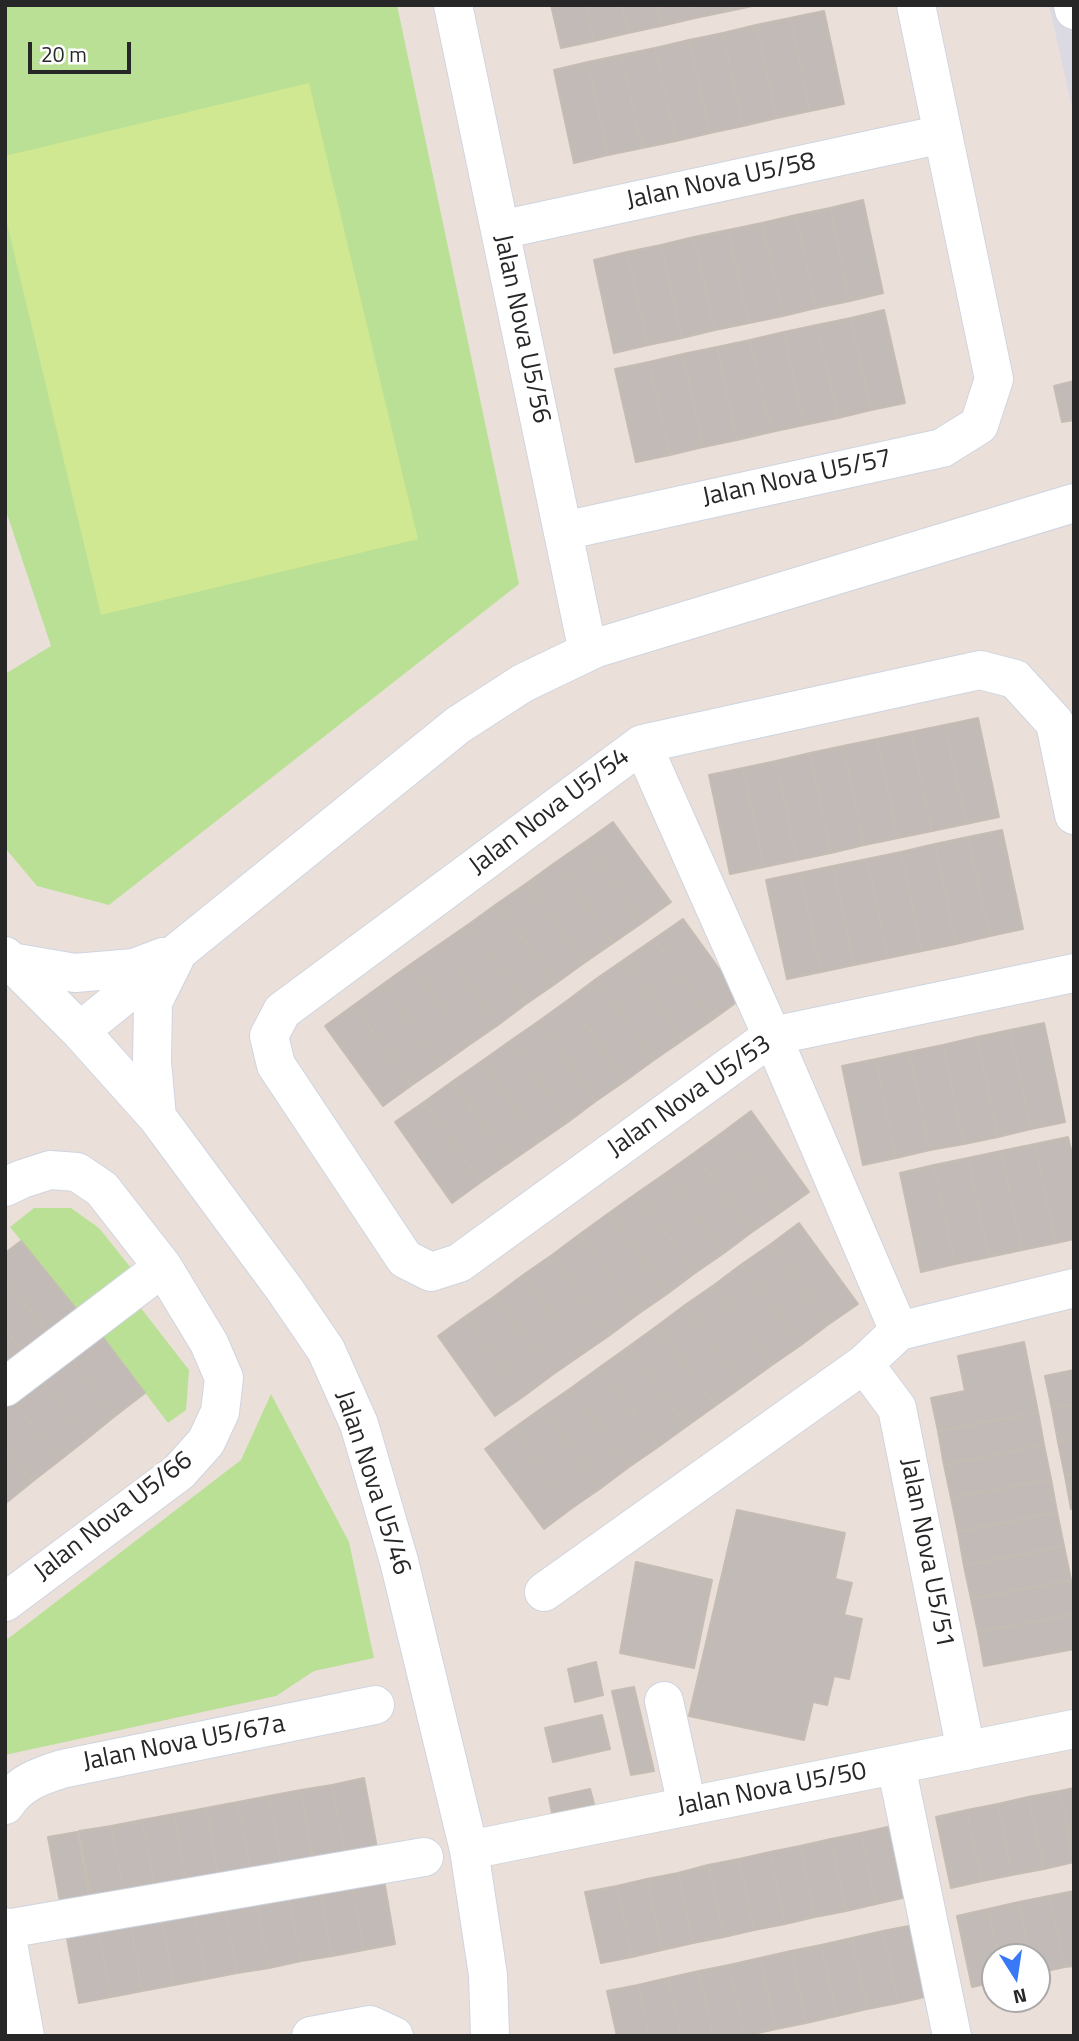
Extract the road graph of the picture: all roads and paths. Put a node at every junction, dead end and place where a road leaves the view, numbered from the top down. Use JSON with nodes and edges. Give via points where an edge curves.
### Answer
{"nodes":[{"id":1,"x":453,"y":5,"type":"edge"},
{"id":2,"x":916,"y":5,"type":"edge"},
{"id":3,"x":943,"y":134,"type":"junction"},
{"id":4,"x":500,"y":230,"type":"junction"},
{"id":5,"x":1074,"y":503,"type":"edge"},
{"id":6,"x":563,"y":531,"type":"junction"},
{"id":7,"x":588,"y":652,"type":"junction"},
{"id":8,"x":642,"y":744,"type":"junction"},
{"id":9,"x":1074,"y":815,"type":"edge"},
{"id":10,"x":179,"y":950,"type":"junction"},
{"id":11,"x":8,"y":959,"type":"edge"},
{"id":12,"x":1074,"y":973,"type":"edge"},
{"id":13,"x":80,"y":1031,"type":"junction"},
{"id":14,"x":772,"y":1036,"type":"junction"},
{"id":15,"x":156,"y":1117,"type":"junction"},
{"id":16,"x":5,"y":1187,"type":"edge"},
{"id":17,"x":459,"y":1263,"type":"joint"},
{"id":18,"x":163,"y":1267,"type":"junction"},
{"id":19,"x":1074,"y":1288,"type":"edge"},
{"id":20,"x":899,"y":1331,"type":"junction"},
{"id":21,"x":864,"y":1364,"type":"junction"},
{"id":22,"x":5,"y":1387,"type":"edge"},
{"id":23,"x":544,"y":1592,"type":"dead end"},
{"id":24,"x":5,"y":1602,"type":"edge"},
{"id":25,"x":664,"y":1701,"type":"dead end"},
{"id":26,"x":375,"y":1705,"type":"dead end"},
{"id":27,"x":1074,"y":1730,"type":"edge"},
{"id":28,"x":966,"y":1751,"type":"junction"},
{"id":29,"x":896,"y":1765,"type":"junction"},
{"id":30,"x":5,"y":1805,"type":"edge"},
{"id":31,"x":687,"y":1806,"type":"junction"},
{"id":32,"x":470,"y":1850,"type":"junction"},
{"id":33,"x":425,"y":1857,"type":"dead end"},
{"id":34,"x":5,"y":1928,"type":"edge"},
{"id":35,"x":25,"y":2036,"type":"edge"},
{"id":36,"x":311,"y":2036,"type":"edge"},
{"id":37,"x":394,"y":2036,"type":"edge"},
{"id":38,"x":490,"y":2036,"type":"edge"},
{"id":39,"x":953,"y":2036,"type":"edge"}],
"edges":[{"from":1,"to":4,"type":"street","name":"Jalan Nova U5/56"},
{"from":2,"to":3,"type":"street"},
{"from":3,"to":4,"type":"street","name":"Jalan Nova U5/58"},
{"from":3,"to":6,"type":"street","name":"Jalan Nova U5/57","via":[[994,379],[979,425],[942,448]]},
{"from":4,"to":6,"type":"street","name":"Jalan Nova U5/56"},
{"from":5,"to":7,"type":"street"},
{"from":6,"to":7,"type":"street","name":"Jalan Nova U5/56"},
{"from":7,"to":10,"type":"street","via":[[523,683],[458,724]]},
{"from":8,"to":9,"type":"street","name":"Jalan Nova U5/54","via":[[980,670],[1015,679],[1055,723]]},
{"from":8,"to":14,"type":"street"},
{"from":8,"to":17,"type":"street","name":"Jalan Nova U5/54","via":[[282,1011],[269,1036],[276,1065],[405,1259],[431,1272]]},
{"from":10,"to":11,"type":"street","via":[[134,968],[75,973]]},
{"from":10,"to":13,"type":"street"},
{"from":10,"to":15,"type":"street","via":[[153,1002]]},
{"from":11,"to":13,"type":"street","name":"Jalan Nova U5/46"},
{"from":12,"to":14,"type":"street","name":"Jalan Nova U5/53"},
{"from":13,"to":15,"type":"street","name":"Jalan Nova U5/46"},
{"from":14,"to":17,"type":"street","name":"Jalan Nova U5/53"},
{"from":14,"to":20,"type":"street"},
{"from":15,"to":32,"type":"street","name":"Jalan Nova U5/46","via":[[327,1350],[359,1424],[399,1561]]},
{"from":16,"to":18,"type":"street","name":"Jalan Nova U5/66","via":[[50,1170],[77,1172],[102,1189]]},
{"from":18,"to":22,"type":"street"},
{"from":18,"to":24,"type":"street","name":"Jalan Nova U5/66","via":[[209,1343],[224,1378],[216,1422],[206,1442],[178,1472]]},
{"from":19,"to":20,"type":"street"},
{"from":20,"to":21,"type":"street"},
{"from":21,"to":23,"type":"street"},
{"from":21,"to":28,"type":"street","name":"Jalan Nova U5/51","via":[[897,1408]]},
{"from":25,"to":31,"type":"street"},
{"from":26,"to":30,"type":"street","name":"Jalan Nova U5/67a","via":[[62,1769],[37,1777],[14,1792]]},
{"from":27,"to":28,"type":"street","name":"Jalan Nova U5/50"},
{"from":28,"to":29,"type":"street","name":"Jalan Nova U5/50"},
{"from":29,"to":31,"type":"street","name":"Jalan Nova U5/50"},
{"from":29,"to":39,"type":"street"},
{"from":31,"to":32,"type":"street","name":"Jalan Nova U5/50"},
{"from":32,"to":38,"type":"street","name":"Jalan Nova U5/46","via":[[488,1975]]},
{"from":33,"to":34,"type":"street"},
{"from":34,"to":35,"type":"street"},
{"from":36,"to":37,"type":"street","via":[[370,2025]]}]}
